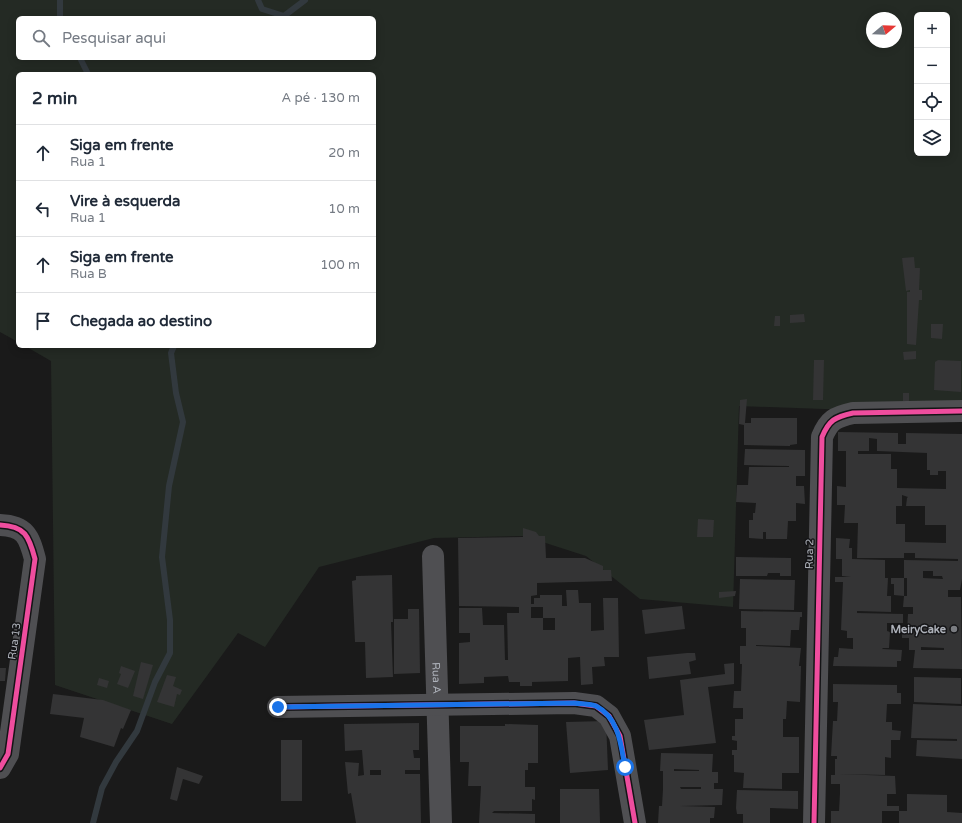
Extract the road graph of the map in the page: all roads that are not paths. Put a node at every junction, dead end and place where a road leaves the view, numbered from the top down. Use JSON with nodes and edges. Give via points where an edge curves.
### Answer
{"nodes":[{"id":1,"x":962,"y":411,"type":"edge"},
{"id":2,"x":5,"y":525,"type":"edge"},
{"id":3,"x":433,"y":556,"type":"dead end"},
{"id":4,"x":439,"y":704,"type":"junction"},
{"id":5,"x":278,"y":707,"type":"dead end"},
{"id":6,"x":3,"y":758,"type":"edge"},
{"id":7,"x":441,"y":823,"type":"edge"},
{"id":8,"x":636,"y":823,"type":"edge"},
{"id":9,"x":814,"y":823,"type":"edge"}],
"edges":[{"from":1,"to":9,"type":"street","name":"Rua 2","via":[[853,413],[828,423],[822,437]]},
{"from":2,"to":6,"type":"street","name":"Rua 13","via":[[22,530],[27,535],[35,559]]},
{"from":3,"to":4,"type":"street","name":"Rua A"},
{"from":4,"to":5,"type":"street"},
{"from":4,"to":7,"type":"street","name":"Rua A"},
{"from":4,"to":8,"type":"street","via":[[574,703],[596,706],[609,716],[620,736]]}]}
